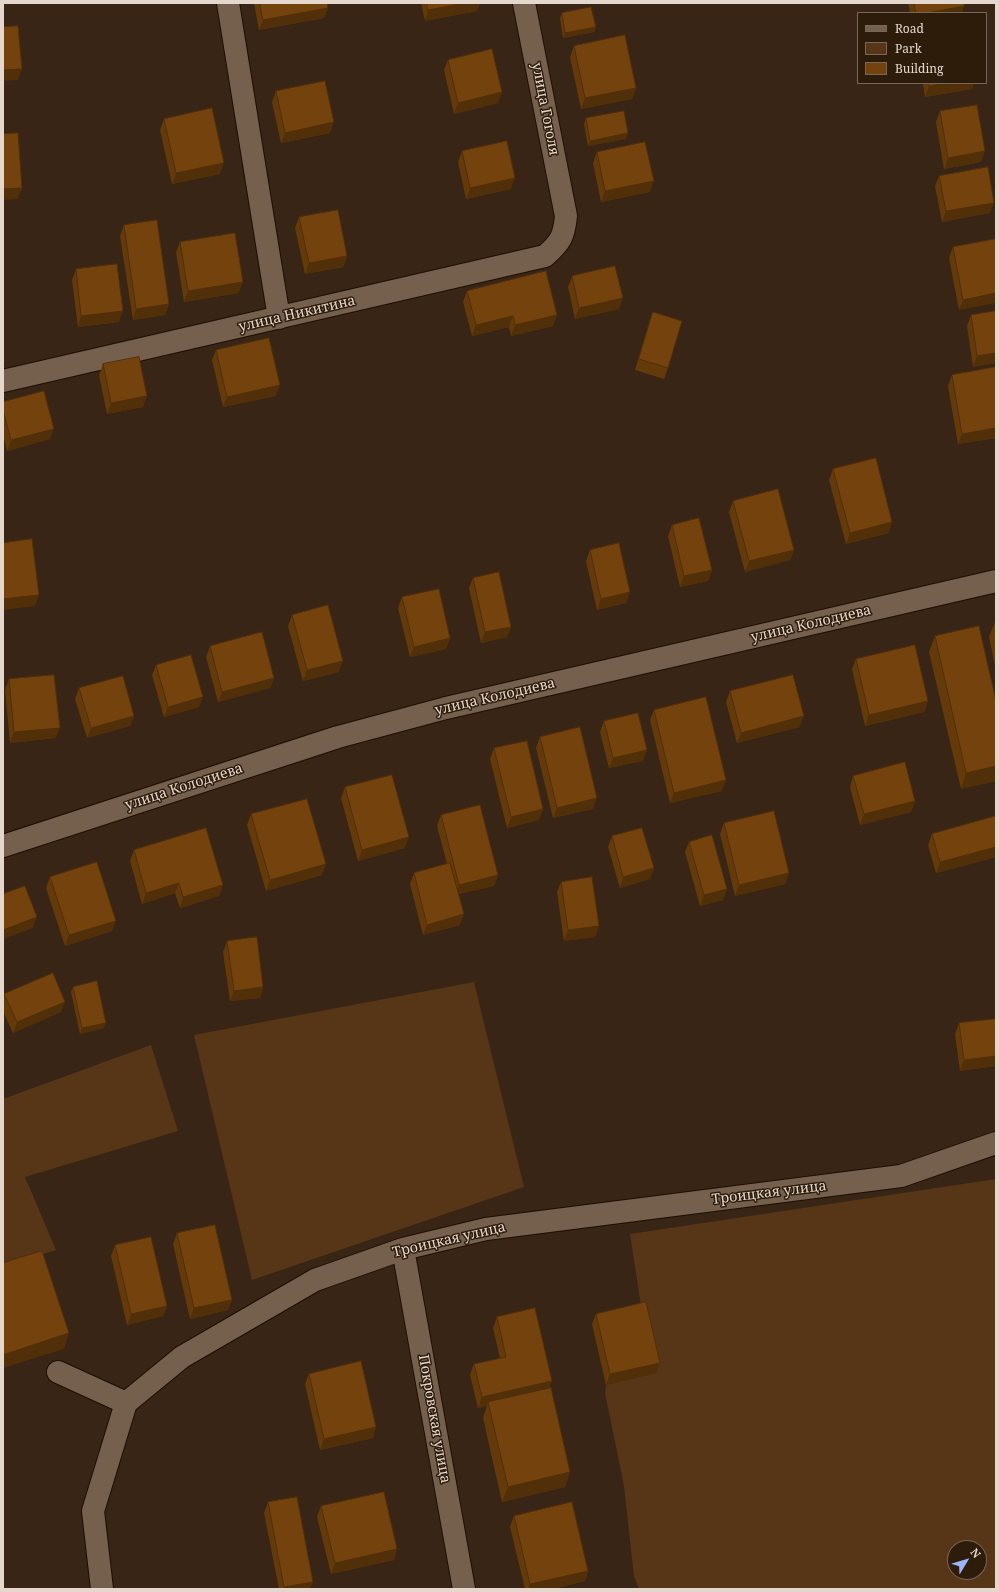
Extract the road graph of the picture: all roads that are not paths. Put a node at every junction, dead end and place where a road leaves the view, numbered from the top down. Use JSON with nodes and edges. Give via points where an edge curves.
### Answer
{"nodes":[{"id":1,"x":228,"y":3,"type":"edge"},
{"id":2,"x":524,"y":3,"type":"edge"},
{"id":3,"x":566,"y":216,"type":"joint"},
{"id":4,"x":279,"y":318,"type":"junction"},
{"id":5,"x":3,"y":382,"type":"edge"},
{"id":6,"x":996,"y":581,"type":"edge"},
{"id":7,"x":3,"y":846,"type":"edge"},
{"id":8,"x":996,"y":1143,"type":"edge"},
{"id":9,"x":404,"y":1249,"type":"junction"},
{"id":10,"x":58,"y":1372,"type":"dead end"},
{"id":11,"x":126,"y":1403,"type":"junction"},
{"id":12,"x":102,"y":1589,"type":"edge"},
{"id":13,"x":464,"y":1589,"type":"edge"}],
"edges":[{"from":1,"to":4,"type":"street"},
{"from":2,"to":3,"type":"street","name":"улица Гоголя"},
{"from":3,"to":4,"type":"street","name":"улица Никитина","via":[[564,234],[557,246],[545,256]]},
{"from":4,"to":5,"type":"street","name":"улица Никитина"},
{"from":6,"to":7,"type":"street","name":"улица Колодиева","via":[[446,708],[338,737]]},
{"from":8,"to":9,"type":"street","name":"Троицкая улица","via":[[902,1176],[486,1229]]},
{"from":9,"to":11,"type":"street","name":"Троицкая улица","via":[[315,1280],[182,1357]]},
{"from":9,"to":13,"type":"street","name":"Покровская улица"},
{"from":10,"to":11,"type":"street"},
{"from":11,"to":12,"type":"street","via":[[93,1511]]}]}
